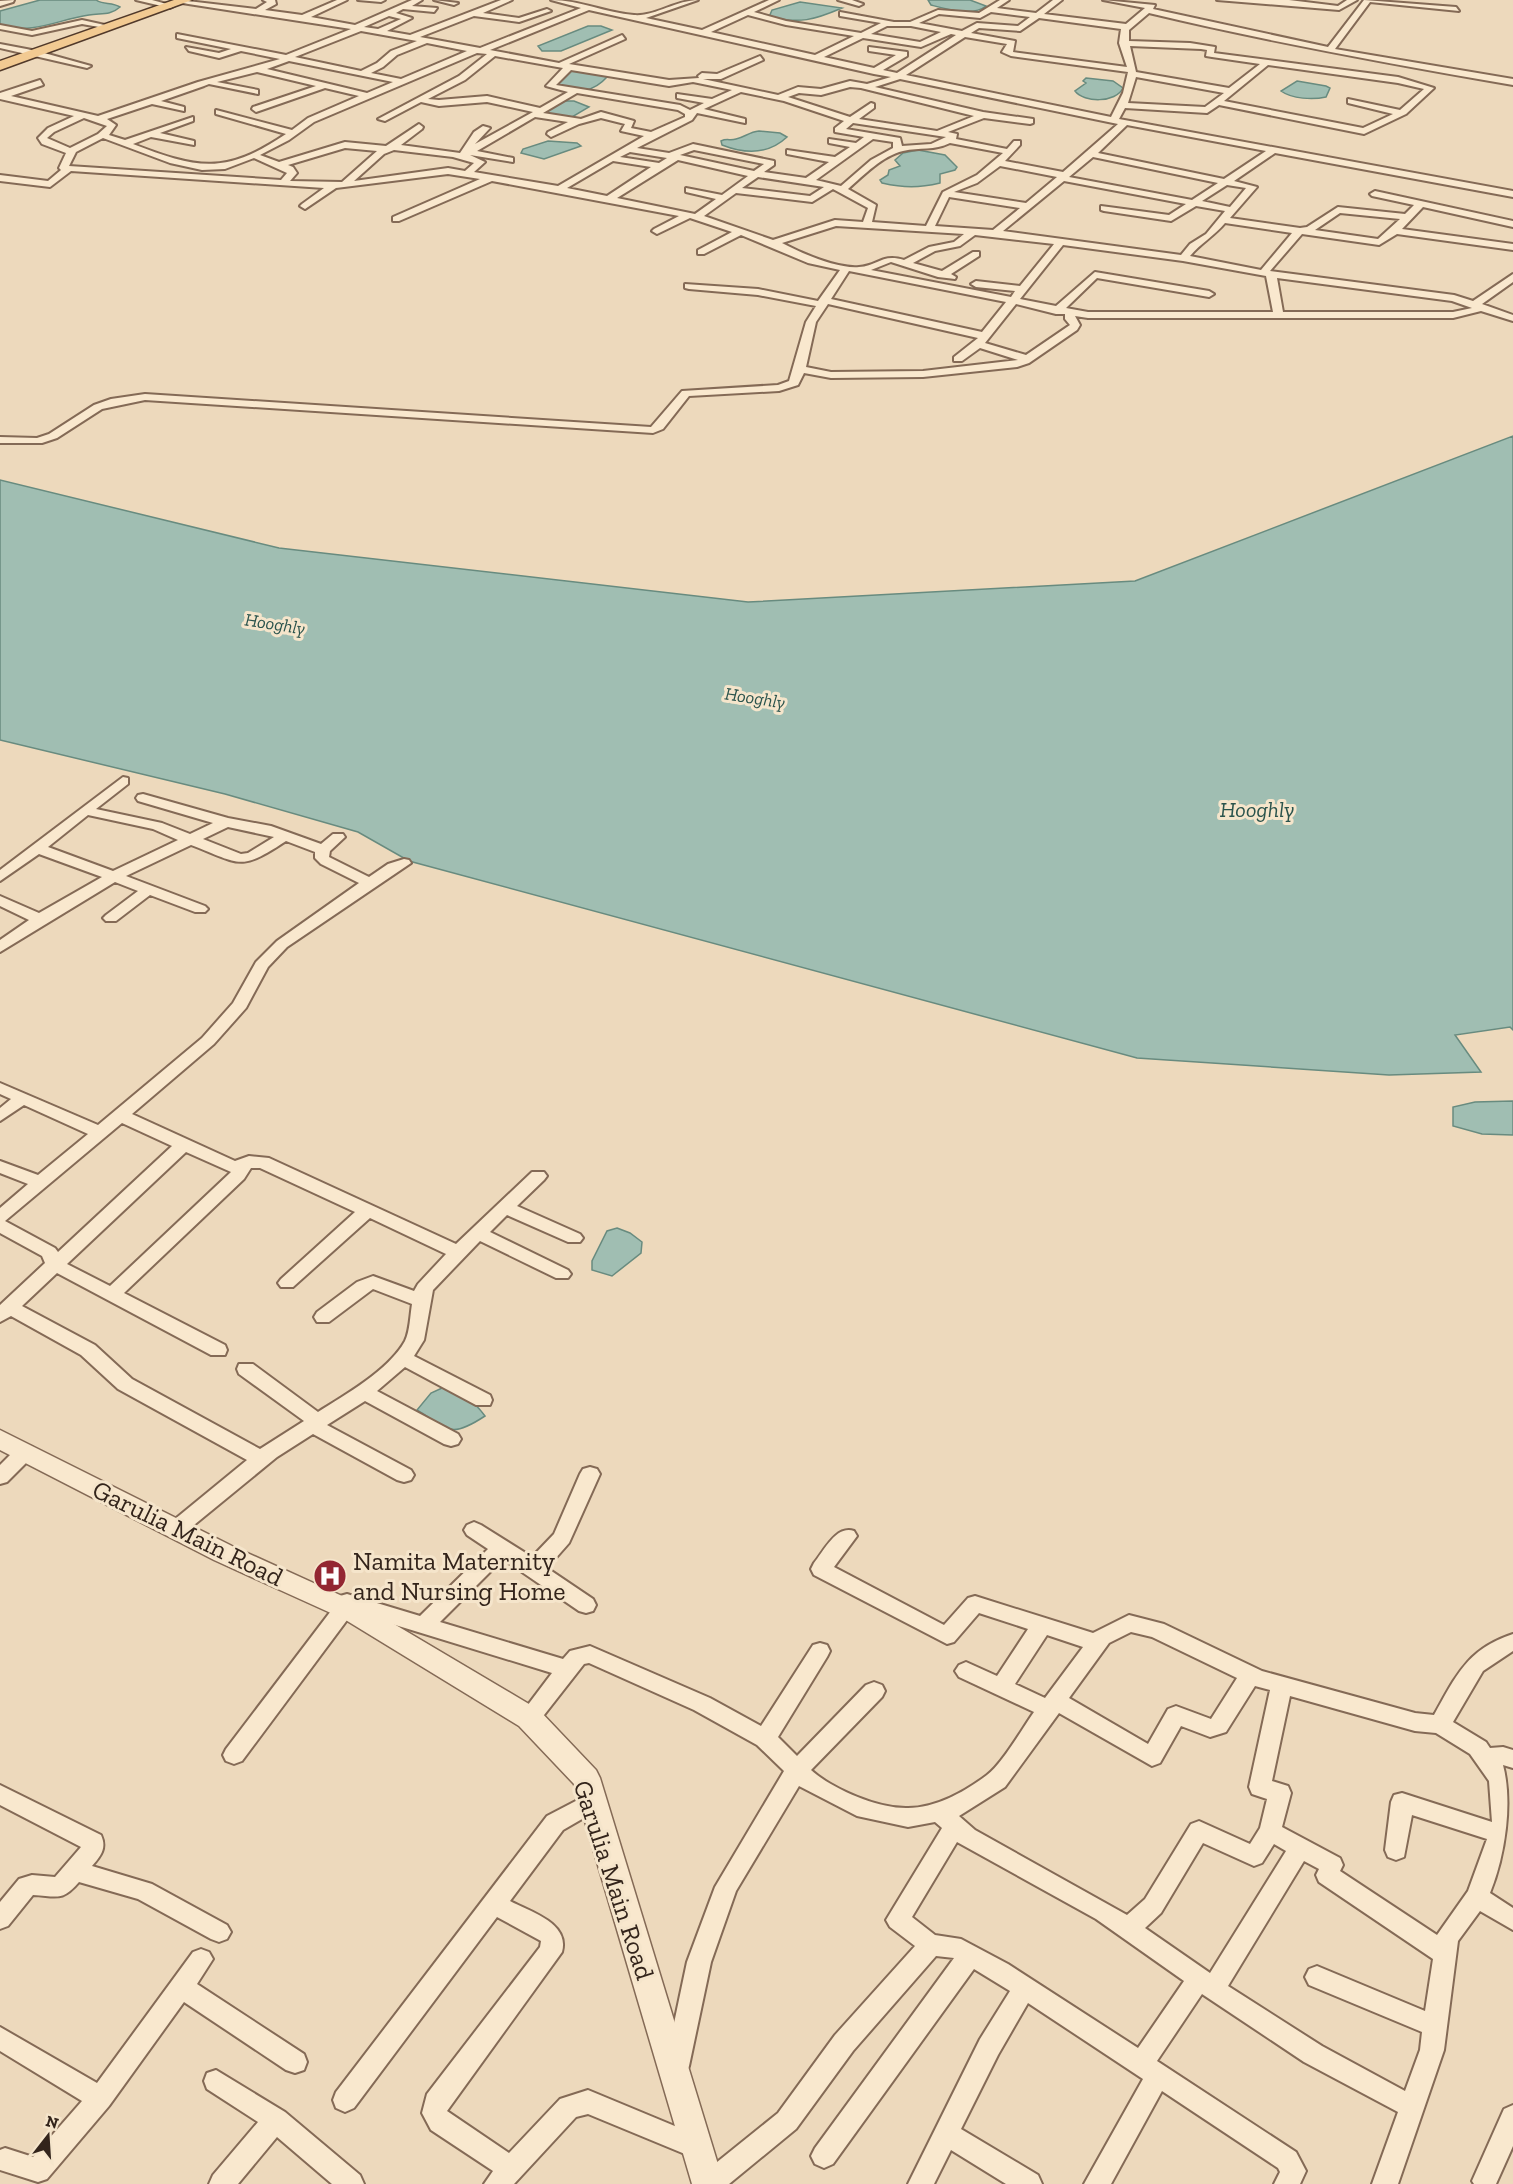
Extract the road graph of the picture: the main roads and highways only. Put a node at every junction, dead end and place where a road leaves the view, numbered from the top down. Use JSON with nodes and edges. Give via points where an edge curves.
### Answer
{"nodes":[{"id":1,"x":179,"y":2,"type":"edge"},
{"id":2,"x":0,"y":66,"type":"edge"}],
"edges":[{"from":1,"to":2,"type":"main road"}]}
